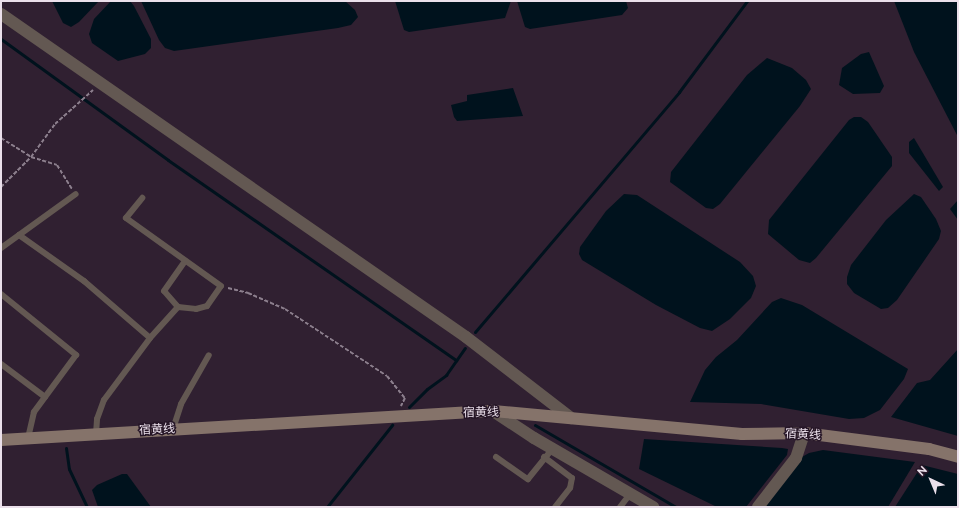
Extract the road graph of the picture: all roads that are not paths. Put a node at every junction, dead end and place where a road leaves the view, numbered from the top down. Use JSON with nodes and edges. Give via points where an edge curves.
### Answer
{"nodes":[{"id":1,"x":1,"y":14,"type":"edge"},
{"id":2,"x":76,"y":194,"type":"road end"},
{"id":3,"x":142,"y":198,"type":"dead end"},
{"id":4,"x":18,"y":235,"type":"junction"},
{"id":5,"x":1,"y":248,"type":"edge"},
{"id":6,"x":186,"y":261,"type":"junction"},
{"id":7,"x":1,"y":294,"type":"edge"},
{"id":8,"x":178,"y":307,"type":"junction"},
{"id":9,"x":150,"y":338,"type":"junction"},
{"id":10,"x":209,"y":355,"type":"dead end"},
{"id":11,"x":1,"y":364,"type":"edge"},
{"id":12,"x":45,"y":397,"type":"junction"},
{"id":13,"x":493,"y":411,"type":"junction"},
{"id":14,"x":571,"y":418,"type":"junction"},
{"id":15,"x":173,"y":429,"type":"junction"},
{"id":16,"x":804,"y":433,"type":"junction"},
{"id":17,"x":96,"y":434,"type":"junction"},
{"id":18,"x":28,"y":438,"type":"junction"},
{"id":19,"x":1,"y":440,"type":"edge"},
{"id":20,"x":548,"y":453,"type":"junction"},
{"id":21,"x":496,"y":457,"type":"dead end"},
{"id":22,"x":958,"y":457,"type":"edge"},
{"id":23,"x":630,"y":494,"type":"junction"},
{"id":24,"x":555,"y":507,"type":"edge"},
{"id":25,"x":620,"y":507,"type":"edge"},
{"id":26,"x":653,"y":507,"type":"edge"},
{"id":27,"x":758,"y":507,"type":"edge"}],
"edges":[{"from":1,"to":14,"type":"street","via":[[466,336]]},
{"from":2,"to":4,"type":"lane"},
{"from":3,"to":6,"type":"lane","via":[[126,218]]},
{"from":4,"to":5,"type":"lane"},
{"from":4,"to":9,"type":"lane","via":[[84,281]]},
{"from":6,"to":8,"type":"lane","via":[[164,291]]},
{"from":6,"to":8,"type":"lane","via":[[221,286],[207,306],[196,309]]},
{"from":7,"to":12,"type":"lane","via":[[76,355]]},
{"from":8,"to":9,"type":"lane"},
{"from":9,"to":17,"type":"lane","via":[[104,400],[96,419]]},
{"from":10,"to":15,"type":"lane","via":[[181,404]]},
{"from":11,"to":12,"type":"lane"},
{"from":12,"to":18,"type":"lane","via":[[34,412]]},
{"from":13,"to":14,"type":"main road","name":"宿黄线"},
{"from":13,"to":15,"type":"main road","name":"宿黄线"},
{"from":13,"to":20,"type":"street"},
{"from":14,"to":16,"type":"main road","name":"宿黄线","via":[[742,434]]},
{"from":15,"to":17,"type":"main road","name":"宿黄线"},
{"from":16,"to":22,"type":"main road","name":"宿黄线","via":[[929,449]]},
{"from":16,"to":27,"type":"street","via":[[796,458]]},
{"from":17,"to":18,"type":"main road","name":"宿黄线"},
{"from":18,"to":19,"type":"main road","name":"宿黄线"},
{"from":20,"to":21,"type":"lane","via":[[528,479]]},
{"from":20,"to":23,"type":"street"},
{"from":20,"to":24,"type":"lane","via":[[572,478],[570,488]]},
{"from":23,"to":25,"type":"lane"},
{"from":23,"to":26,"type":"street"}]}
